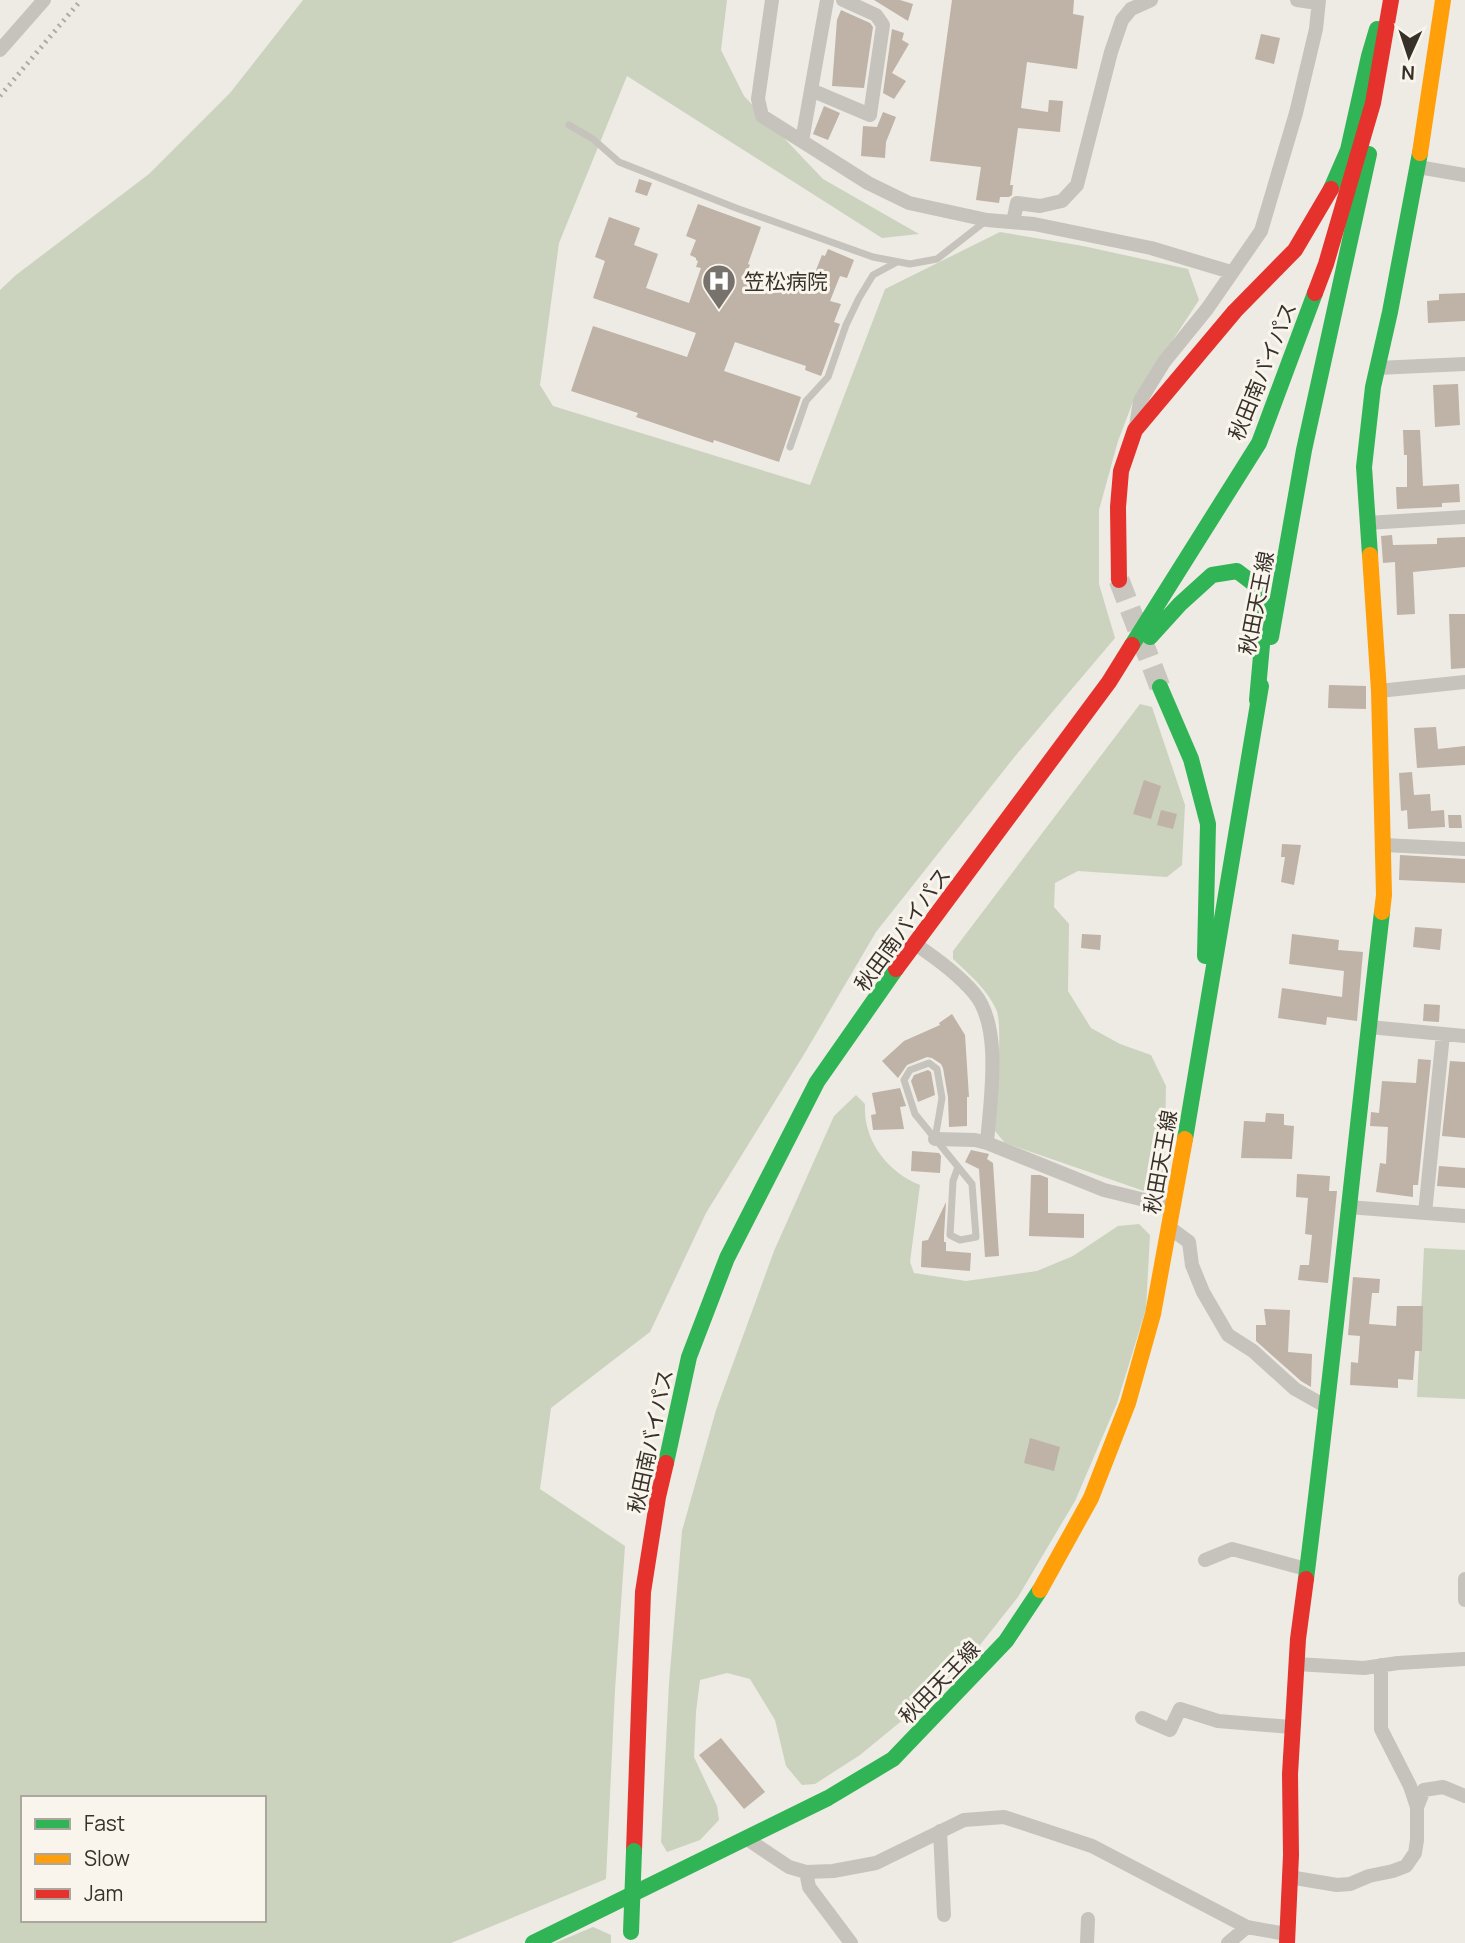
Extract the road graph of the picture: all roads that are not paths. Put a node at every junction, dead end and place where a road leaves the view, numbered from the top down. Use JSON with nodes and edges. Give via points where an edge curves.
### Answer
{"nodes":[{"id":1,"x":44,"y":0,"type":"edge"},
{"id":2,"x":772,"y":0,"type":"edge"},
{"id":3,"x":827,"y":0,"type":"edge"},
{"id":4,"x":843,"y":0,"type":"edge"},
{"id":5,"x":1151,"y":0,"type":"edge"},
{"id":6,"x":1297,"y":0,"type":"edge"},
{"id":7,"x":1385,"y":0,"type":"edge"},
{"id":8,"x":1391,"y":0,"type":"edge"},
{"id":9,"x":1443,"y":0,"type":"edge"},
{"id":10,"x":1319,"y":1,"type":"edge"},
{"id":11,"x":0,"y":50,"type":"edge"},
{"id":12,"x":811,"y":90,"type":"junction"},
{"id":13,"x":1373,"y":103,"type":"junction"},
{"id":14,"x":569,"y":125,"type":"dead end"},
{"id":15,"x":802,"y":141,"type":"junction"},
{"id":16,"x":1418,"y":167,"type":"junction"},
{"id":17,"x":1465,"y":175,"type":"edge"},
{"id":18,"x":987,"y":220,"type":"junction"},
{"id":19,"x":1013,"y":222,"type":"junction"},
{"id":20,"x":898,"y":262,"type":"junction"},
{"id":21,"x":1231,"y":272,"type":"junction"},
{"id":22,"x":1465,"y":364,"type":"edge"},
{"id":23,"x":1377,"y":368,"type":"junction"},
{"id":24,"x":1135,"y":430,"type":"junction"},
{"id":25,"x":790,"y":447,"type":"dead end"},
{"id":26,"x":1465,"y":517,"type":"edge"},
{"id":27,"x":1367,"y":523,"type":"junction"},
{"id":28,"x":1119,"y":580,"type":"tunnel mouth"},
{"id":29,"x":1465,"y":681,"type":"edge"},
{"id":30,"x":1109,"y":682,"type":"junction"},
{"id":31,"x":1160,"y":687,"type":"tunnel mouth"},
{"id":32,"x":1379,"y":691,"type":"junction"},
{"id":33,"x":1257,"y":700,"type":"junction"},
{"id":34,"x":1384,"y":845,"type":"junction"},
{"id":35,"x":1465,"y":849,"type":"edge"},
{"id":36,"x":915,"y":944,"type":"junction"},
{"id":37,"x":1369,"y":1027,"type":"junction"},
{"id":38,"x":1204,"y":1028,"type":"junction"},
{"id":39,"x":1443,"y":1034,"type":"junction"},
{"id":40,"x":1465,"y":1036,"type":"edge"},
{"id":41,"x":935,"y":1139,"type":"junction"},
{"id":42,"x":987,"y":1143,"type":"junction"},
{"id":43,"x":958,"y":1167,"type":"junction"},
{"id":44,"x":1173,"y":1207,"type":"junction"},
{"id":45,"x":1348,"y":1207,"type":"junction"},
{"id":46,"x":1426,"y":1213,"type":"junction"},
{"id":47,"x":1465,"y":1216,"type":"edge"},
{"id":48,"x":1170,"y":1228,"type":"junction"},
{"id":49,"x":1327,"y":1407,"type":"junction"},
{"id":50,"x":1205,"y":1560,"type":"dead end"},
{"id":51,"x":1306,"y":1569,"type":"junction"},
{"id":52,"x":1465,"y":1579,"type":"edge"},
{"id":53,"x":1465,"y":1600,"type":"edge"},
{"id":54,"x":1465,"y":1660,"type":"edge"},
{"id":55,"x":1296,"y":1664,"type":"junction"},
{"id":56,"x":1381,"y":1665,"type":"junction"},
{"id":57,"x":1142,"y":1718,"type":"dead end"},
{"id":58,"x":1291,"y":1727,"type":"junction"},
{"id":59,"x":1465,"y":1796,"type":"edge"},
{"id":60,"x":1416,"y":1807,"type":"junction"},
{"id":61,"x":940,"y":1831,"type":"junction"},
{"id":62,"x":747,"y":1839,"type":"junction"},
{"id":63,"x":806,"y":1872,"type":"junction"},
{"id":64,"x":1289,"y":1877,"type":"junction"},
{"id":65,"x":944,"y":1915,"type":"dead end"},
{"id":66,"x":1088,"y":1919,"type":"dead end"},
{"id":67,"x":1247,"y":1927,"type":"junction"},
{"id":68,"x":631,"y":1938,"type":"edge"},
{"id":69,"x":1287,"y":1938,"type":"edge"},
{"id":70,"x":533,"y":1943,"type":"edge"},
{"id":71,"x":851,"y":1943,"type":"edge"},
{"id":72,"x":1087,"y":1943,"type":"edge"},
{"id":73,"x":1228,"y":1943,"type":"edge"}],
"edges":[{"from":1,"to":11,"type":"street"},
{"from":2,"to":15,"type":"street","via":[[758,99],[762,116]]},
{"from":3,"to":12,"type":"street"},
{"from":4,"to":12,"type":"street","via":[[876,15],[883,25],[870,115]]},
{"from":5,"to":19,"type":"street","via":[[1131,9],[1122,20],[1077,185],[1062,201],[1040,206],[1017,203]]},
{"from":6,"to":10,"type":"street"},
{"from":7,"to":24,"type":"main road","via":[[1348,150],[1326,199],[1295,250],[1236,311]]},
{"from":8,"to":13,"type":"main road","name":"秋田南バイパス"},
{"from":9,"to":16,"type":"main road"},
{"from":10,"to":21,"type":"street","via":[[1296,113],[1261,231]]},
{"from":12,"to":15,"type":"street"},
{"from":13,"to":30,"type":"main road","name":"秋田南バイパス","via":[[1326,264],[1259,443]]},
{"from":13,"to":33,"type":"main road","name":"秋田天王線","via":[[1368,155],[1304,450]]},
{"from":14,"to":20,"type":"lane","via":[[620,162],[748,213]]},
{"from":15,"to":18,"type":"street","via":[[909,203]]},
{"from":16,"to":17,"type":"street"},
{"from":16,"to":23,"type":"main road"},
{"from":18,"to":19,"type":"street"},
{"from":18,"to":20,"type":"lane","via":[[937,259]]},
{"from":19,"to":21,"type":"street","via":[[1151,247]]},
{"from":20,"to":25,"type":"lane","via":[[873,275],[859,298],[828,377],[806,401]]},
{"from":21,"to":24,"type":"street","via":[[1140,401]]},
{"from":22,"to":23,"type":"street"},
{"from":23,"to":27,"type":"main road","via":[[1364,467]]},
{"from":24,"to":28,"type":"main road","via":[[1121,471]]},
{"from":26,"to":27,"type":"street"},
{"from":27,"to":32,"type":"main road"},
{"from":29,"to":32,"type":"street"},
{"from":30,"to":33,"type":"main road","via":[[1212,575],[1237,571],[1258,587],[1265,612]]},
{"from":30,"to":36,"type":"main road","name":"秋田南バイパス"},
{"from":31,"to":38,"type":"main road","via":[[1191,759],[1208,824]]},
{"from":32,"to":34,"type":"main road"},
{"from":33,"to":38,"type":"main road","name":"秋田天王線"},
{"from":34,"to":35,"type":"street"},
{"from":34,"to":37,"type":"main road","via":[[1384,895]]},
{"from":36,"to":42,"type":"street","via":[[976,995],[988,1019],[993,1051]]},
{"from":36,"to":68,"type":"main road","name":"秋田南バイパス","bridge":true,"via":[[817,1082],[727,1258],[689,1357],[658,1497],[643,1592]]},
{"from":37,"to":39,"type":"street"},
{"from":37,"to":45,"type":"main road"},
{"from":38,"to":44,"type":"main road","name":"秋田天王線"},
{"from":39,"to":40,"type":"street"},
{"from":39,"to":46,"type":"street"},
{"from":41,"to":41,"type":"lane","via":[[915,1114],[904,1080],[910,1070],[929,1063],[937,1069],[942,1098]]},
{"from":41,"to":42,"type":"street"},
{"from":41,"to":43,"type":"lane"},
{"from":42,"to":44,"type":"street","via":[[1104,1190]]},
{"from":43,"to":43,"type":"lane","via":[[972,1184],[976,1237],[960,1240],[950,1235]]},
{"from":44,"to":48,"type":"main road","name":"秋田天王線"},
{"from":45,"to":46,"type":"street"},
{"from":45,"to":49,"type":"main road"},
{"from":46,"to":47,"type":"street"},
{"from":48,"to":49,"type":"street","via":[[1189,1242],[1203,1292],[1228,1335],[1253,1350],[1294,1389]]},
{"from":48,"to":62,"type":"main road","name":"秋田天王線","via":[[1153,1314],[1128,1403],[1091,1498],[1049,1576],[1006,1641],[893,1759]]},
{"from":49,"to":51,"type":"main road"},
{"from":50,"to":51,"type":"street","via":[[1232,1549]]},
{"from":51,"to":55,"type":"main road"},
{"from":52,"to":53,"type":"street"},
{"from":54,"to":56,"type":"street"},
{"from":55,"to":56,"type":"street"},
{"from":55,"to":58,"type":"main road"},
{"from":56,"to":60,"type":"street","via":[[1381,1729]]},
{"from":57,"to":58,"type":"street","via":[[1170,1730],[1180,1709],[1218,1721]]},
{"from":58,"to":64,"type":"main road"},
{"from":59,"to":60,"type":"street","via":[[1443,1787],[1423,1790]]},
{"from":60,"to":64,"type":"street","via":[[1415,1853],[1406,1866],[1350,1884]]},
{"from":61,"to":63,"type":"street","via":[[876,1863]]},
{"from":61,"to":65,"type":"street"},
{"from":61,"to":67,"type":"street","via":[[964,1820],[1004,1817],[1092,1846]]},
{"from":62,"to":63,"type":"street","via":[[789,1867]]},
{"from":62,"to":70,"type":"main road","name":"秋田天王線"},
{"from":63,"to":71,"type":"street","via":[[809,1887]]},
{"from":64,"to":69,"type":"main road"},
{"from":66,"to":72,"type":"street"},
{"from":67,"to":69,"type":"street"},
{"from":67,"to":73,"type":"street"}]}
